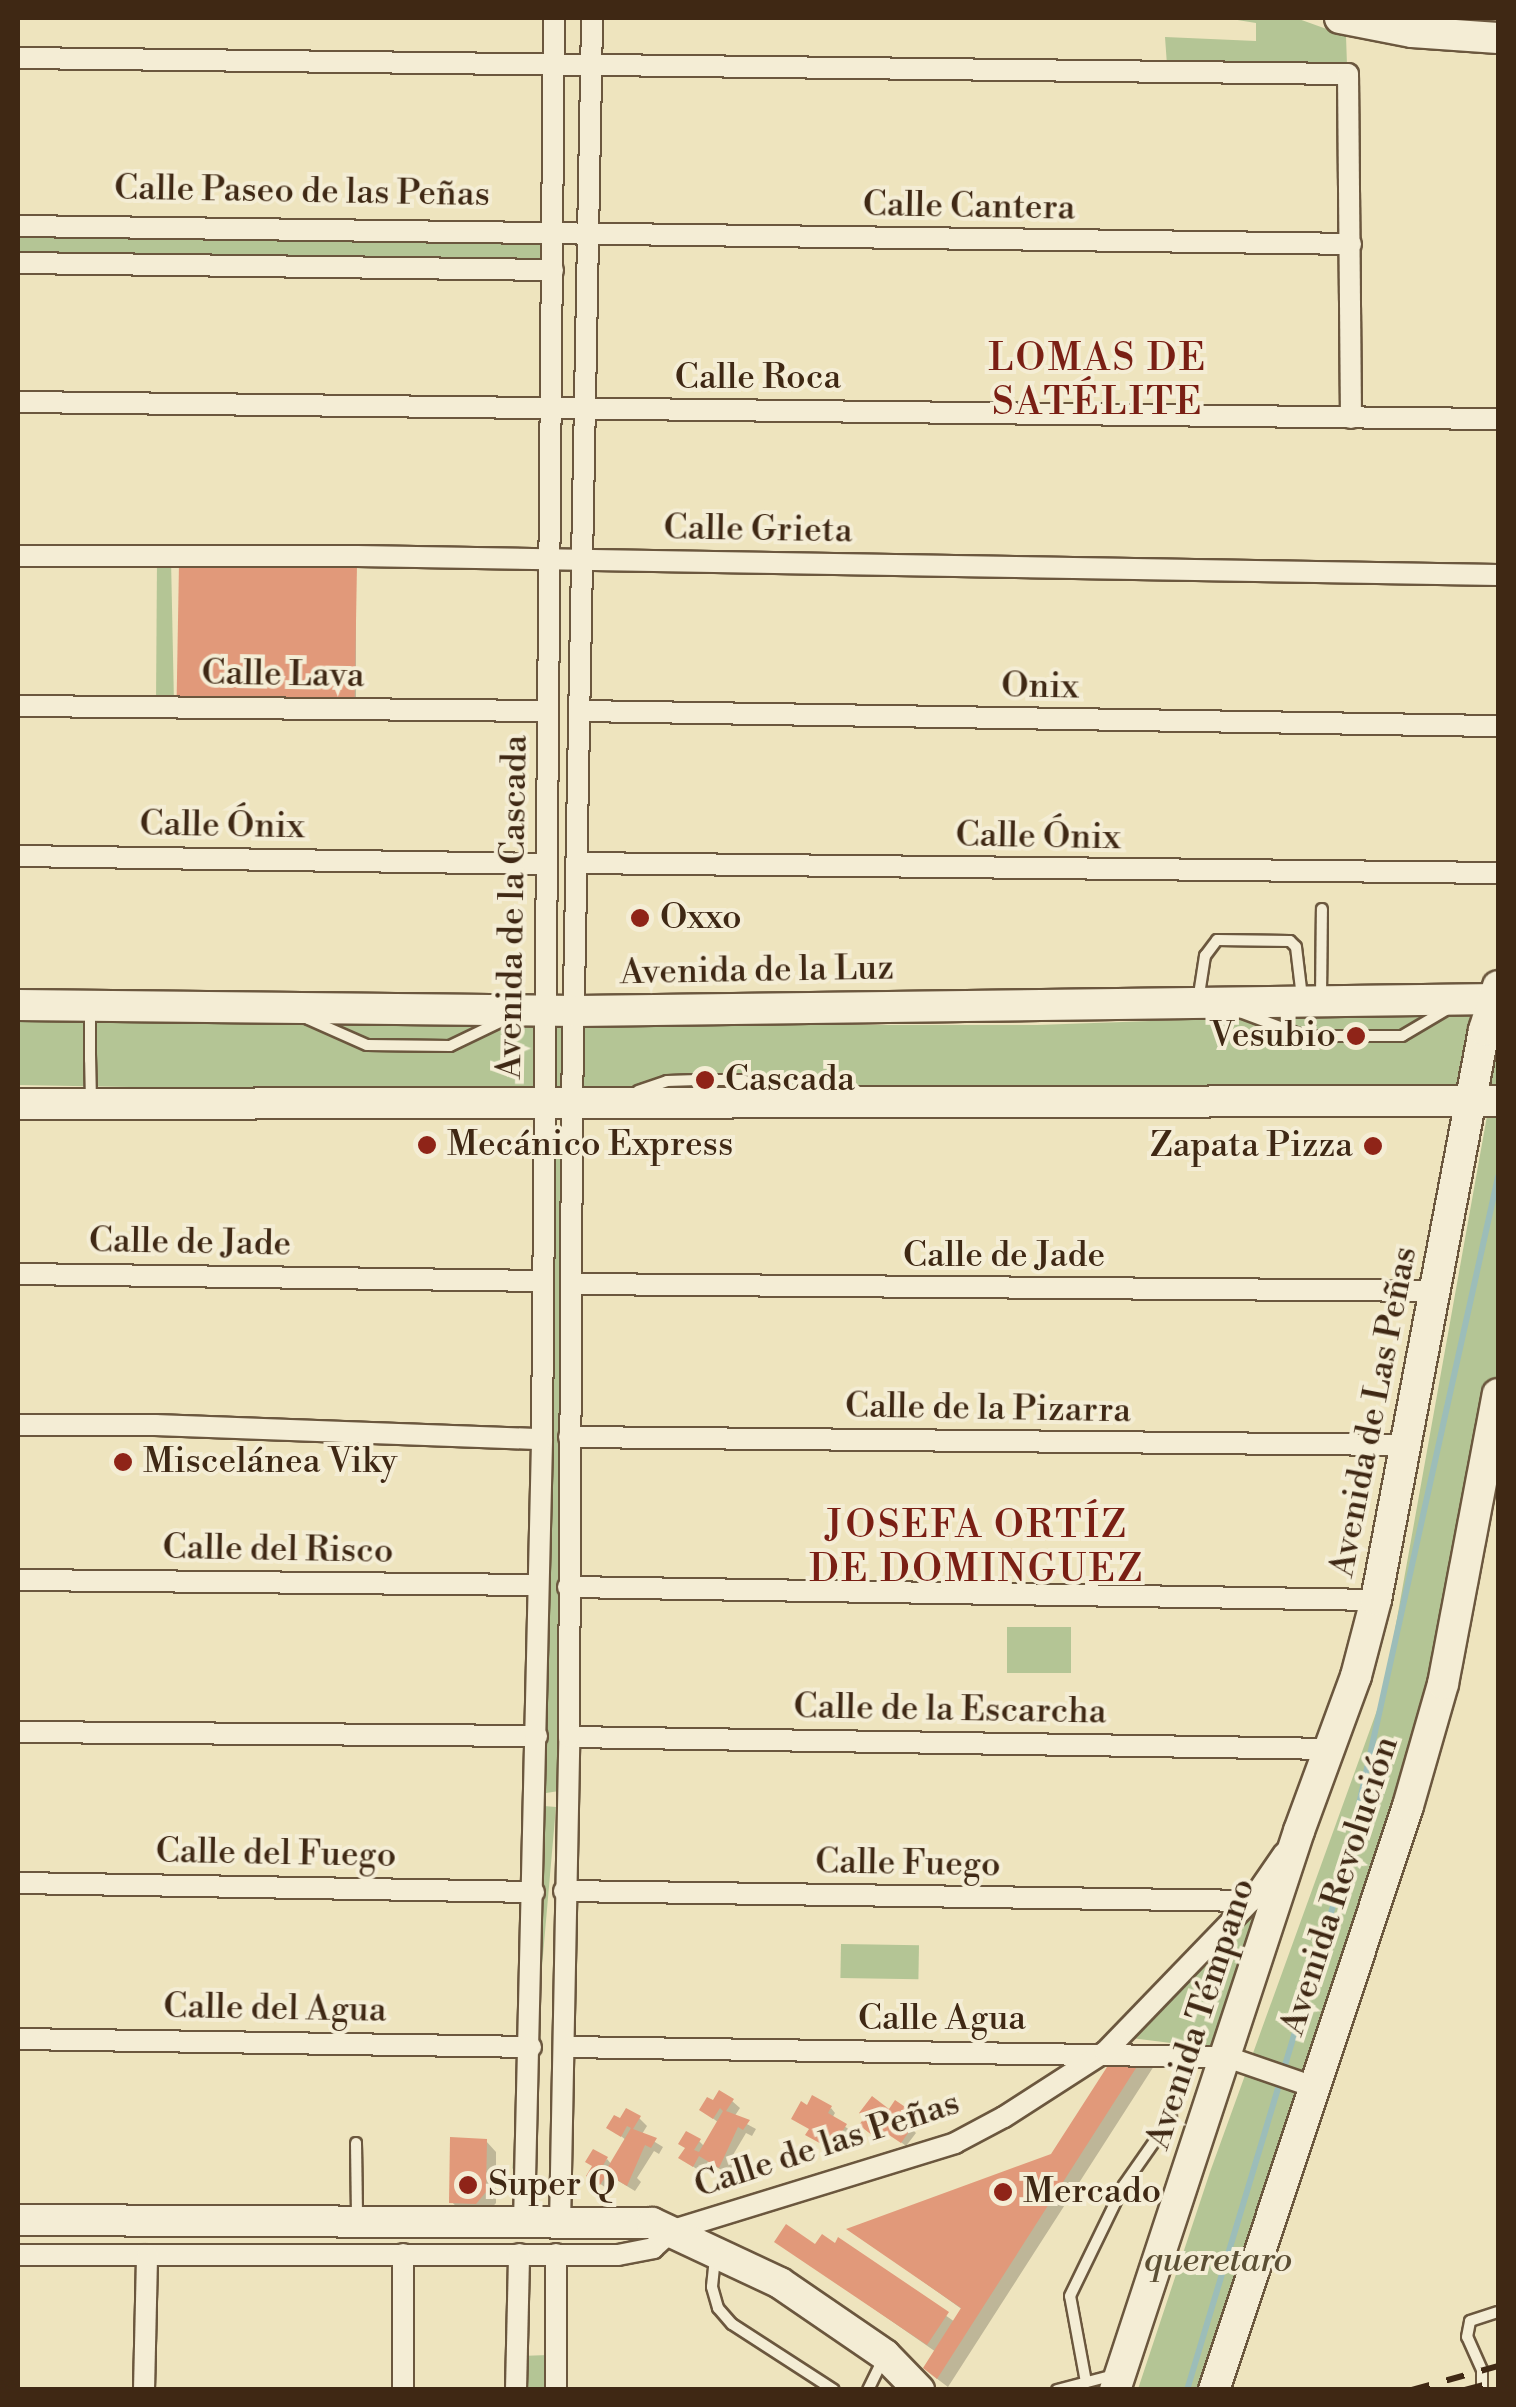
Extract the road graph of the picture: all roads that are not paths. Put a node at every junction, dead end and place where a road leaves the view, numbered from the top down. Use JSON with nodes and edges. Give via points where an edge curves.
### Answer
{"nodes":[{"id":1,"x":554,"y":18,"type":"edge"},
{"id":2,"x":592,"y":18,"type":"edge"},
{"id":3,"x":1340,"y":18,"type":"edge"},
{"id":4,"x":1498,"y":38,"type":"edge"},
{"id":5,"x":18,"y":58,"type":"edge"},
{"id":6,"x":592,"y":63,"type":"junction"},
{"id":7,"x":554,"y":64,"type":"junction"},
{"id":8,"x":18,"y":226,"type":"edge"},
{"id":9,"x":555,"y":233,"type":"junction"},
{"id":10,"x":586,"y":235,"type":"junction"},
{"id":11,"x":1351,"y":244,"type":"junction"},
{"id":12,"x":18,"y":263,"type":"edge"},
{"id":13,"x":553,"y":270,"type":"junction"},
{"id":14,"x":18,"y":402,"type":"edge"},
{"id":15,"x":549,"y":408,"type":"junction"},
{"id":16,"x":584,"y":409,"type":"junction"},
{"id":17,"x":1351,"y":418,"type":"junction"},
{"id":18,"x":1498,"y":419,"type":"edge"},
{"id":19,"x":18,"y":556,"type":"edge"},
{"id":20,"x":548,"y":559,"type":"junction"},
{"id":21,"x":582,"y":560,"type":"junction"},
{"id":22,"x":1498,"y":575,"type":"edge"},
{"id":23,"x":18,"y":706,"type":"edge"},
{"id":24,"x":547,"y":711,"type":"junction"},
{"id":25,"x":580,"y":711,"type":"junction"},
{"id":26,"x":1498,"y":726,"type":"edge"},
{"id":27,"x":18,"y":856,"type":"edge"},
{"id":28,"x":578,"y":863,"type":"junction"},
{"id":29,"x":545,"y":864,"type":"junction"},
{"id":30,"x":1498,"y":873,"type":"edge"},
{"id":31,"x":1322,"y":910,"type":"dead end"},
{"id":32,"x":1489,"y":996,"type":"edge"},
{"id":33,"x":1312,"y":1001,"type":"junction"},
{"id":34,"x":1204,"y":1002,"type":"junction"},
{"id":35,"x":18,"y":1005,"type":"edge"},
{"id":36,"x":537,"y":1015,"type":"junction"},
{"id":37,"x":90,"y":1019,"type":"junction"},
{"id":38,"x":577,"y":1020,"type":"junction"},
{"id":39,"x":1481,"y":1095,"type":"edge"},
{"id":40,"x":558,"y":1102,"type":"junction"},
{"id":41,"x":18,"y":1104,"type":"edge"},
{"id":42,"x":91,"y":1105,"type":"junction"},
{"id":43,"x":18,"y":1274,"type":"edge"},
{"id":44,"x":542,"y":1282,"type":"junction"},
{"id":45,"x":572,"y":1284,"type":"junction"},
{"id":46,"x":1436,"y":1291,"type":"junction"},
{"id":47,"x":1498,"y":1394,"type":"edge"},
{"id":48,"x":18,"y":1425,"type":"edge"},
{"id":49,"x":569,"y":1437,"type":"junction"},
{"id":50,"x":542,"y":1440,"type":"junction"},
{"id":51,"x":1406,"y":1445,"type":"junction"},
{"id":52,"x":18,"y":1580,"type":"edge"},
{"id":53,"x":538,"y":1586,"type":"junction"},
{"id":54,"x":568,"y":1587,"type":"junction"},
{"id":55,"x":1376,"y":1600,"type":"junction"},
{"id":56,"x":18,"y":1732,"type":"edge"},
{"id":57,"x":537,"y":1736,"type":"junction"},
{"id":58,"x":569,"y":1738,"type":"junction"},
{"id":59,"x":1330,"y":1750,"type":"junction"},
{"id":60,"x":565,"y":1797,"type":"junction"},
{"id":61,"x":536,"y":1798,"type":"junction"},
{"id":62,"x":1299,"y":1831,"type":"junction"},
{"id":63,"x":18,"y":1883,"type":"edge"},
{"id":64,"x":564,"y":1891,"type":"junction"},
{"id":65,"x":534,"y":1892,"type":"junction"},
{"id":66,"x":1251,"y":1901,"type":"junction"},
{"id":67,"x":18,"y":2038,"type":"edge"},
{"id":68,"x":531,"y":2047,"type":"junction"},
{"id":69,"x":564,"y":2048,"type":"junction"},
{"id":70,"x":1105,"y":2052,"type":"junction"},
{"id":71,"x":1240,"y":2060,"type":"junction"},
{"id":72,"x":1304,"y":2083,"type":"junction"},
{"id":73,"x":1171,"y":2118,"type":"dead end"},
{"id":74,"x":356,"y":2143,"type":"dead end"},
{"id":75,"x":18,"y":2220,"type":"edge"},
{"id":76,"x":357,"y":2222,"type":"junction"},
{"id":77,"x":524,"y":2223,"type":"junction"},
{"id":78,"x":673,"y":2230,"type":"junction"},
{"id":79,"x":558,"y":2239,"type":"junction"},
{"id":80,"x":716,"y":2252,"type":"junction"},
{"id":81,"x":404,"y":2254,"type":"junction"},
{"id":82,"x":519,"y":2254,"type":"junction"},
{"id":83,"x":18,"y":2255,"type":"edge"},
{"id":84,"x":146,"y":2255,"type":"junction"},
{"id":85,"x":1498,"y":2312,"type":"edge"},
{"id":86,"x":885,"y":2355,"type":"junction"},
{"id":87,"x":1107,"y":2382,"type":"edge"},
{"id":88,"x":144,"y":2390,"type":"edge"},
{"id":89,"x":403,"y":2390,"type":"edge"},
{"id":90,"x":516,"y":2390,"type":"edge"},
{"id":91,"x":556,"y":2390,"type":"edge"},
{"id":92,"x":834,"y":2390,"type":"edge"},
{"id":93,"x":868,"y":2390,"type":"edge"},
{"id":94,"x":919,"y":2390,"type":"edge"},
{"id":95,"x":1056,"y":2390,"type":"edge"},
{"id":96,"x":1214,"y":2390,"type":"edge"},
{"id":97,"x":1482,"y":2390,"type":"edge"}],
"edges":[{"from":1,"to":7,"type":"street","name":"Avenida de la Cascada"},
{"from":2,"to":6,"type":"street","name":"Avenida de la Cascada"},
{"from":3,"to":4,"type":"main road"},
{"from":5,"to":7,"type":"street"},
{"from":6,"to":7,"type":"street"},
{"from":6,"to":10,"type":"street","name":"Avenida de la Cascada"},
{"from":6,"to":11,"type":"street","via":[[1348,74]]},
{"from":7,"to":9,"type":"street","name":"Avenida de la Cascada"},
{"from":8,"to":9,"type":"street","name":"Calle Paseo de las Peñas"},
{"from":9,"to":10,"type":"street","name":"Calle Paseo de las Peñas"},
{"from":9,"to":13,"type":"street","name":"Avenida de la Cascada"},
{"from":10,"to":11,"type":"street","name":"Calle Cantera"},
{"from":10,"to":16,"type":"street","name":"Avenida de la Cascada"},
{"from":11,"to":17,"type":"street"},
{"from":12,"to":13,"type":"street"},
{"from":13,"to":15,"type":"street","name":"Avenida de la Cascada"},
{"from":14,"to":15,"type":"street","name":"Calle Roca"},
{"from":15,"to":16,"type":"street","name":"Calle Roca"},
{"from":15,"to":20,"type":"street","name":"Avenida de la Cascada"},
{"from":16,"to":17,"type":"street","name":"Calle Roca"},
{"from":16,"to":21,"type":"street","name":"Avenida de la Cascada"},
{"from":17,"to":18,"type":"street","name":"Calle Roca"},
{"from":19,"to":20,"type":"street","name":"Calle Grieta"},
{"from":20,"to":21,"type":"street","name":"Calle Grieta"},
{"from":20,"to":24,"type":"street","name":"Avenida de la Cascada"},
{"from":21,"to":22,"type":"street","name":"Calle Grieta"},
{"from":21,"to":25,"type":"street","name":"Avenida de la Cascada"},
{"from":23,"to":24,"type":"street","name":"Calle Lava"},
{"from":24,"to":29,"type":"street","name":"Avenida de la Cascada"},
{"from":25,"to":26,"type":"street","name":"Onix"},
{"from":25,"to":28,"type":"street","name":"Avenida de la Cascada"},
{"from":27,"to":29,"type":"street","name":"Calle Ónix"},
{"from":28,"to":30,"type":"street","name":"Calle Ónix"},
{"from":28,"to":38,"type":"street","name":"Avenida de la Cascada"},
{"from":29,"to":36,"type":"street","name":"Avenida de la Cascada"},
{"from":31,"to":33,"type":"lane"},
{"from":32,"to":33,"type":"main road","name":"Avenida de la Luz"},
{"from":32,"to":34,"type":"lane","via":[[1402,1036],[1304,1036]]},
{"from":32,"to":39,"type":"main road","name":"Avenida de Las Peñas"},
{"from":33,"to":34,"type":"main road","name":"Avenida de la Luz"},
{"from":33,"to":34,"type":"lane","via":[[1296,946],[1282,938],[1217,940],[1205,956]]},
{"from":34,"to":38,"type":"main road","name":"Avenida de la Luz"},
{"from":35,"to":37,"type":"main road","name":"Avenida de la Luz"},
{"from":36,"to":37,"type":"main road","name":"Avenida de la Luz","via":[[284,1009]]},
{"from":36,"to":38,"type":"main road","name":"Avenida de la Luz"},
{"from":36,"to":40,"type":"street","name":"Avenida de la Cascada"},
{"from":37,"to":42,"type":"lane"},
{"from":38,"to":40,"type":"street","name":"Avenida de la Cascada","via":[[576,1051]]},
{"from":39,"to":40,"type":"main road"},
{"from":39,"to":46,"type":"main road","name":"Avenida de Las Peñas"},
{"from":40,"to":42,"type":"main road"},
{"from":40,"to":44,"type":"street","name":"Avenida de la Cascada"},
{"from":40,"to":45,"type":"street","name":"Avenida de la Cascada"},
{"from":41,"to":42,"type":"main road"},
{"from":43,"to":44,"type":"street","name":"Calle de Jade"},
{"from":44,"to":50,"type":"street","name":"Avenida de la Cascada"},
{"from":45,"to":46,"type":"street","name":"Calle de Jade"},
{"from":45,"to":49,"type":"street","name":"Avenida de la Cascada"},
{"from":46,"to":51,"type":"main road","name":"Avenida de Las Peñas"},
{"from":47,"to":72,"type":"main road","name":"Avenida Revolución","via":[[1443,1684],[1408,1806]]},
{"from":48,"to":50,"type":"street"},
{"from":49,"to":51,"type":"street","name":"Calle de la Pizarra"},
{"from":49,"to":54,"type":"street","name":"Avenida de la Cascada"},
{"from":50,"to":53,"type":"street","name":"Avenida de la Cascada"},
{"from":51,"to":55,"type":"main road","name":"Avenida de Las Peñas"},
{"from":52,"to":53,"type":"street","name":"Calle del Risco"},
{"from":53,"to":57,"type":"street","name":"Avenida de la Cascada"},
{"from":54,"to":55,"type":"street"},
{"from":54,"to":58,"type":"street","name":"Avenida de la Cascada"},
{"from":55,"to":59,"type":"main road","name":"Avenida de Las Peñas"},
{"from":56,"to":57,"type":"street"},
{"from":57,"to":61,"type":"street","name":"Avenida de la Cascada"},
{"from":58,"to":59,"type":"street","name":"Calle de la Escarcha"},
{"from":58,"to":60,"type":"street","name":"Avenida de la Cascada"},
{"from":59,"to":62,"type":"main road","name":"Avenida de Las Peñas"},
{"from":60,"to":61,"type":"street"},
{"from":60,"to":64,"type":"street","name":"Avenida de la Cascada"},
{"from":61,"to":65,"type":"street","name":"Avenida de la Cascada"},
{"from":62,"to":66,"type":"street","name":"Calle de las Peñas"},
{"from":62,"to":71,"type":"main road","name":"Avenida Témpano"},
{"from":63,"to":65,"type":"street","name":"Calle del Fuego"},
{"from":64,"to":66,"type":"street","name":"Calle Fuego"},
{"from":64,"to":69,"type":"street","name":"Avenida de la Cascada"},
{"from":65,"to":68,"type":"street","name":"Avenida de la Cascada"},
{"from":66,"to":70,"type":"street","name":"Calle de las Peñas"},
{"from":67,"to":68,"type":"street","name":"Calle del Agua"},
{"from":68,"to":77,"type":"street","name":"Avenida de la Cascada"},
{"from":69,"to":70,"type":"street","name":"Calle Agua"},
{"from":69,"to":79,"type":"street","name":"Avenida de la Cascada"},
{"from":70,"to":71,"type":"street","name":"Calle Agua"},
{"from":70,"to":78,"type":"street","name":"Calle de las Peñas","via":[[955,2142]]},
{"from":71,"to":72,"type":"street","name":"Calle Agua"},
{"from":71,"to":87,"type":"main road","name":"Avenida Témpano"},
{"from":72,"to":96,"type":"main road","name":"Avenida Revolución"},
{"from":73,"to":87,"type":"lane","via":[[1124,2185],[1070,2296]]},
{"from":74,"to":76,"type":"lane"},
{"from":75,"to":76,"type":"main road"},
{"from":76,"to":77,"type":"main road"},
{"from":77,"to":79,"type":"main road"},
{"from":78,"to":79,"type":"main road","via":[[652,2224]]},
{"from":78,"to":80,"type":"main road"},
{"from":79,"to":82,"type":"street"},
{"from":79,"to":91,"type":"street","name":"Avenida de la Cascada"},
{"from":80,"to":86,"type":"main road","via":[[780,2282]]},
{"from":80,"to":92,"type":"lane","via":[[712,2288],[718,2308]]},
{"from":81,"to":82,"type":"street"},
{"from":81,"to":84,"type":"street"},
{"from":81,"to":89,"type":"street"},
{"from":82,"to":90,"type":"street"},
{"from":83,"to":84,"type":"street"},
{"from":84,"to":88,"type":"street"},
{"from":85,"to":97,"type":"lane","via":[[1470,2321],[1467,2337],[1482,2370]]},
{"from":86,"to":93,"type":"lane"},
{"from":86,"to":94,"type":"main road"},
{"from":87,"to":95,"type":"lane"}]}
